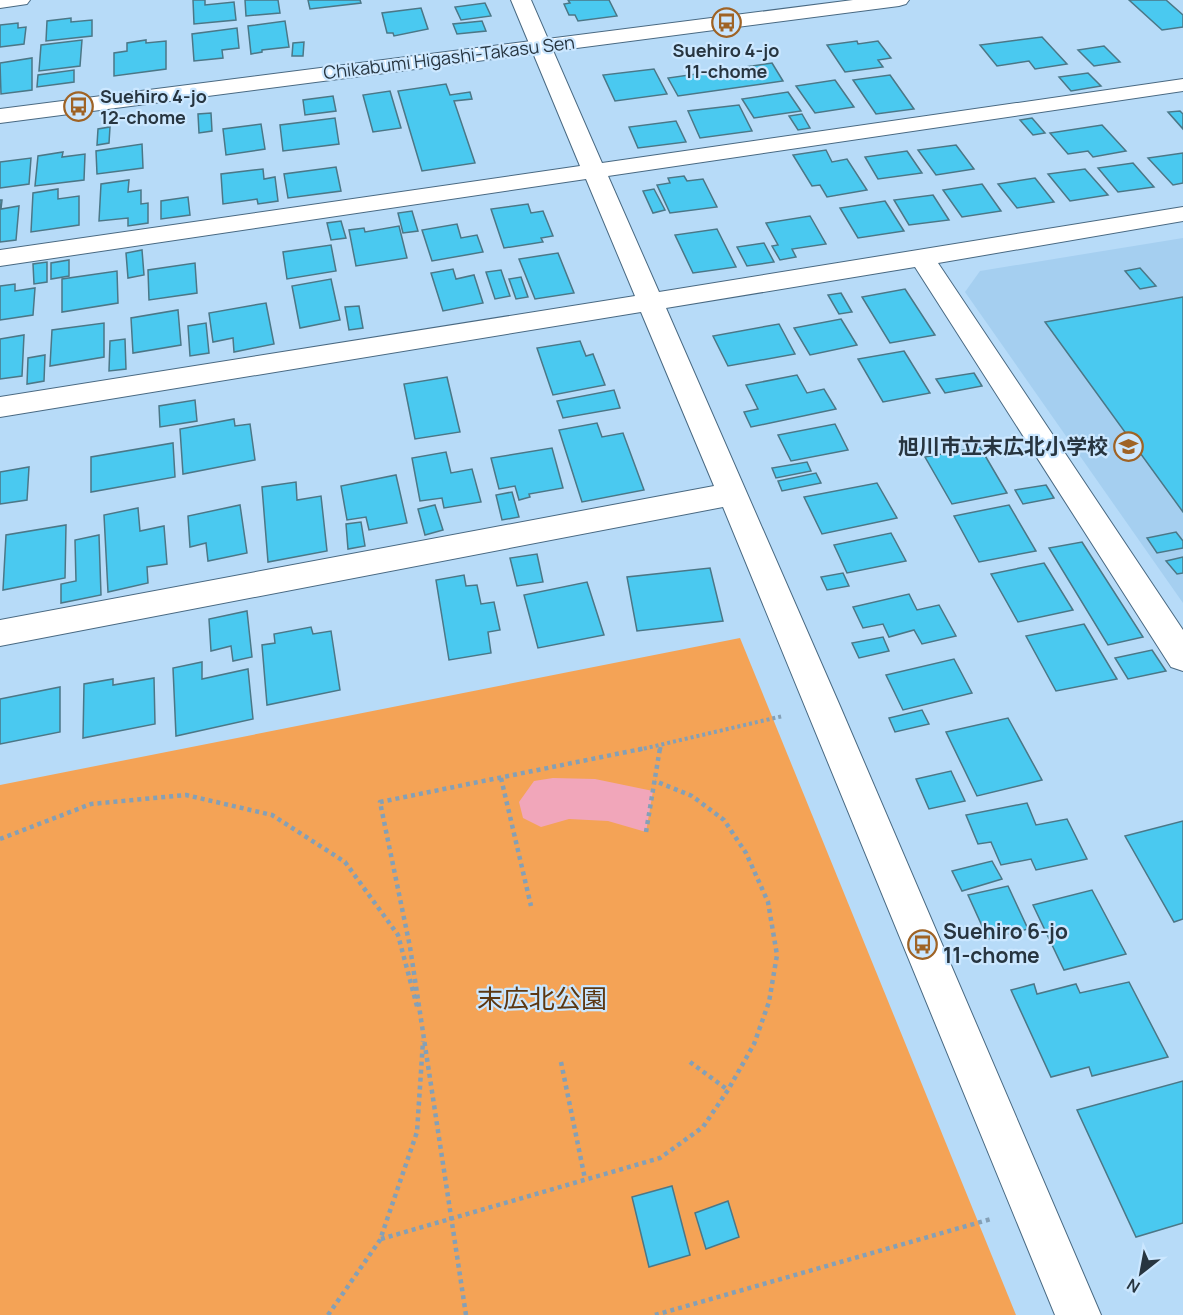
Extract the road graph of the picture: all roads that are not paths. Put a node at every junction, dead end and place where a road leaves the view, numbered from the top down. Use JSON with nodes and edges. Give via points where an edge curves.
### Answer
{"nodes":[{"id":1,"x":20,"y":0,"type":"edge"},
{"id":2,"x":521,"y":0,"type":"edge"},
{"id":3,"x":899,"y":0,"type":"edge"},
{"id":4,"x":0,"y":2,"type":"edge"},
{"id":5,"x":541,"y":46,"type":"junction"},
{"id":6,"x":1183,"y":85,"type":"edge"},
{"id":7,"x":0,"y":116,"type":"edge"},
{"id":8,"x":595,"y":170,"type":"junction"},
{"id":9,"x":1183,"y":214,"type":"edge"},
{"id":10,"x":0,"y":258,"type":"edge"},
{"id":11,"x":922,"y":258,"type":"junction"},
{"id":12,"x":650,"y":303,"type":"junction"},
{"id":13,"x":0,"y":407,"type":"edge"},
{"id":14,"x":731,"y":494,"type":"junction"},
{"id":15,"x":0,"y":633,"type":"edge"},
{"id":16,"x":1183,"y":657,"type":"edge"},
{"id":17,"x":1078,"y":1315,"type":"edge"}],
"edges":[{"from":1,"to":4,"type":"street"},
{"from":2,"to":5,"type":"street"},
{"from":3,"to":5,"type":"street","name":"Chikabumi Higashi-Takasu Sen"},
{"from":5,"to":7,"type":"street","name":"Chikabumi Higashi-Takasu Sen"},
{"from":5,"to":8,"type":"street"},
{"from":6,"to":8,"type":"street"},
{"from":8,"to":10,"type":"street"},
{"from":8,"to":12,"type":"street"},
{"from":9,"to":11,"type":"street"},
{"from":11,"to":12,"type":"street"},
{"from":11,"to":16,"type":"street"},
{"from":12,"to":13,"type":"street"},
{"from":12,"to":14,"type":"street"},
{"from":14,"to":15,"type":"street"},
{"from":14,"to":17,"type":"street"}]}
